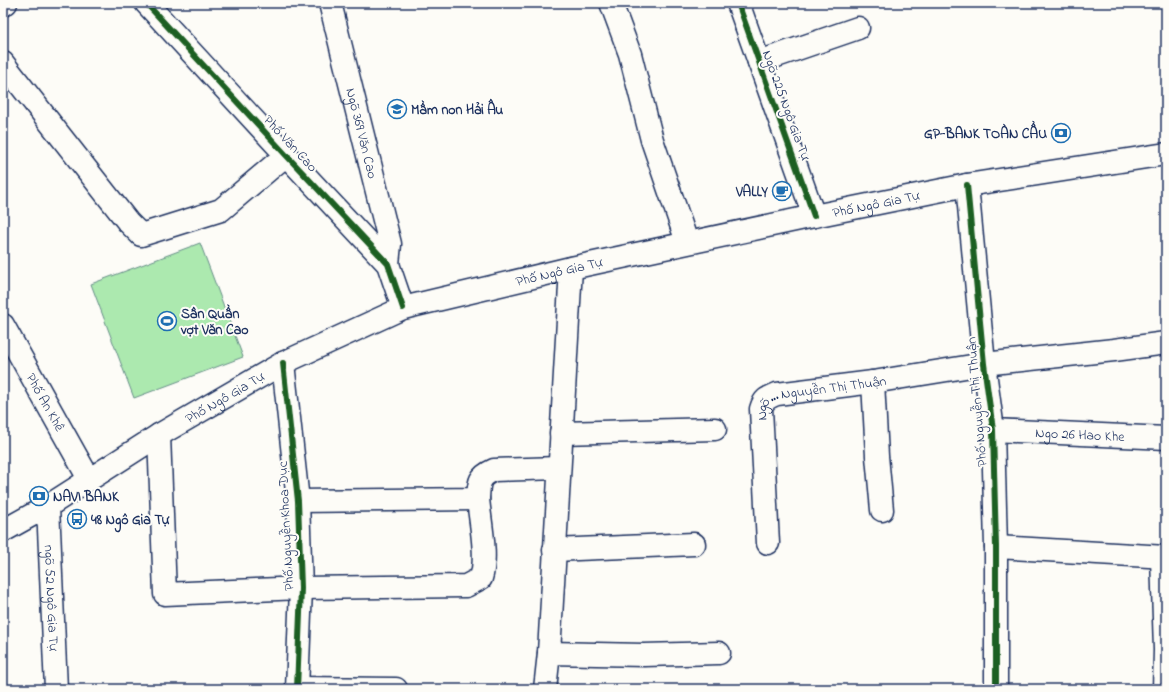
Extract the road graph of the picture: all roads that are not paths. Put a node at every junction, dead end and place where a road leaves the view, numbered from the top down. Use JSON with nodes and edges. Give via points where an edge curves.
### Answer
{"nodes":[{"id":1,"x":6,"y":3,"type":"edge"},
{"id":2,"x":146,"y":3,"type":"edge"},
{"id":3,"x":330,"y":3,"type":"edge"},
{"id":4,"x":611,"y":3,"type":"edge"},
{"id":5,"x":738,"y":3,"type":"edge"},
{"id":6,"x":3,"y":5,"type":"edge"},
{"id":7,"x":858,"y":28,"type":"dead end"},
{"id":8,"x":759,"y":62,"type":"junction"},
{"id":9,"x":3,"y":63,"type":"edge"},
{"id":10,"x":1166,"y":154,"type":"edge"},
{"id":11,"x":286,"y":156,"type":"junction"},
{"id":12,"x":966,"y":185,"type":"junction"},
{"id":13,"x":814,"y":216,"type":"junction"},
{"id":14,"x":687,"y":242,"type":"junction"},
{"id":15,"x":388,"y":264,"type":"junction"},
{"id":16,"x":571,"y":268,"type":"junction"},
{"id":17,"x":402,"y":308,"type":"junction"},
{"id":18,"x":3,"y":325,"type":"edge"},
{"id":19,"x":1166,"y":343,"type":"edge"},
{"id":20,"x":283,"y":363,"type":"junction"},
{"id":21,"x":984,"y":364,"type":"junction"},
{"id":22,"x":874,"y":382,"type":"junction"},
{"id":23,"x":715,"y":429,"type":"dead end"},
{"id":24,"x":993,"y":430,"type":"junction"},
{"id":25,"x":561,"y":433,"type":"junction"},
{"id":26,"x":159,"y":435,"type":"junction"},
{"id":27,"x":1166,"y":438,"type":"edge"},
{"id":28,"x":559,"y":468,"type":"junction"},
{"id":29,"x":89,"y":479,"type":"junction"},
{"id":30,"x":478,"y":499,"type":"junction"},
{"id":31,"x":298,"y":501,"type":"junction"},
{"id":32,"x":48,"y":506,"type":"junction"},
{"id":33,"x":882,"y":510,"type":"dead end"},
{"id":34,"x":3,"y":531,"type":"edge"},
{"id":35,"x":768,"y":543,"type":"dead end"},
{"id":36,"x":694,"y":544,"type":"dead end"},
{"id":37,"x":996,"y":547,"type":"junction"},
{"id":38,"x":554,"y":550,"type":"junction"},
{"id":39,"x":1164,"y":557,"type":"edge"},
{"id":40,"x":301,"y":588,"type":"junction"},
{"id":41,"x":719,"y":652,"type":"dead end"},
{"id":42,"x":549,"y":653,"type":"junction"},
{"id":43,"x":56,"y":689,"type":"edge"},
{"id":44,"x":297,"y":689,"type":"edge"},
{"id":45,"x":396,"y":689,"type":"edge"},
{"id":46,"x":545,"y":689,"type":"edge"},
{"id":47,"x":996,"y":689,"type":"edge"},
{"id":48,"x":1164,"y":689,"type":"edge"}],
"edges":[{"from":1,"to":6,"type":"street"},
{"from":2,"to":11,"type":"street","name":"Phố Văn Cao"},
{"from":3,"to":15,"type":"street","name":"Ngõ 369 Văn Cao","via":[[390,244]]},
{"from":4,"to":14,"type":"street","via":[[630,54],[652,140]]},
{"from":5,"to":8,"type":"street","name":"Ngõ 225 Ngô Gia Tự"},
{"from":7,"to":8,"type":"street"},
{"from":8,"to":13,"type":"street","name":"Ngõ 225 Ngô Gia Tự"},
{"from":9,"to":11,"type":"street","via":[[128,222],[141,235],[221,210]]},
{"from":10,"to":12,"type":"street","name":"Phố Ngô Gia Tự"},
{"from":11,"to":15,"type":"street","name":"Phố Văn Cao"},
{"from":12,"to":13,"type":"street","name":"Phố Ngô Gia Tự"},
{"from":12,"to":21,"type":"street","name":"Phố Nguyễn Thị Thuận"},
{"from":13,"to":14,"type":"street","name":"Phố Ngô Gia Tự"},
{"from":14,"to":16,"type":"street","name":"Phố Ngô Gia Tự"},
{"from":15,"to":17,"type":"street","name":"Phố Văn Cao"},
{"from":16,"to":17,"type":"street","name":"Phố Ngô Gia Tự"},
{"from":16,"to":25,"type":"street"},
{"from":17,"to":20,"type":"street","name":"Phố Ngô Gia Tự"},
{"from":18,"to":29,"type":"street","name":"Phố An Khê"},
{"from":19,"to":21,"type":"street","name":"Ngõ ... Nguyễn Thị Thuận"},
{"from":20,"to":26,"type":"street","name":"Phố Ngô Gia Tự"},
{"from":20,"to":31,"type":"street","name":"Phố Nguyễn Khoa Dục"},
{"from":21,"to":22,"type":"street","name":"Ngõ ... Nguyễn Thị Thuận"},
{"from":21,"to":24,"type":"street","name":"Phố Nguyễn Thị Thuận"},
{"from":22,"to":33,"type":"street"},
{"from":22,"to":35,"type":"street","name":"Ngõ ... Nguyễn Thị Thuận","via":[[777,394],[763,402],[761,409]]},
{"from":23,"to":25,"type":"street"},
{"from":24,"to":27,"type":"street","name":"Ngo 26 Hao Khe"},
{"from":24,"to":37,"type":"street","name":"Phố Nguyễn Thị Thuận"},
{"from":25,"to":28,"type":"street"},
{"from":26,"to":29,"type":"street","name":"Phố Ngô Gia Tự"},
{"from":26,"to":40,"type":"street","via":[[165,594]]},
{"from":28,"to":30,"type":"street","via":[[494,470],[481,479]]},
{"from":28,"to":38,"type":"street"},
{"from":29,"to":32,"type":"street","name":"Phố Ngô Gia Tự"},
{"from":30,"to":31,"type":"street"},
{"from":30,"to":40,"type":"street","via":[[484,561],[481,578],[476,582],[466,586]]},
{"from":31,"to":40,"type":"street","name":"Phố Nguyễn Khoa Dục"},
{"from":32,"to":34,"type":"street","name":"Phố Ngô Gia Tự"},
{"from":32,"to":43,"type":"street","name":"ngõ 52 Ngô Gia Tự"},
{"from":36,"to":38,"type":"street"},
{"from":37,"to":39,"type":"street"},
{"from":37,"to":47,"type":"street","name":"Phố Nguyễn Thị Thuận"},
{"from":38,"to":42,"type":"street"},
{"from":39,"to":48,"type":"street"},
{"from":40,"to":44,"type":"street","name":"Phố Nguyễn Khoa Dục"},
{"from":41,"to":42,"type":"street","via":[[644,655]]},
{"from":42,"to":46,"type":"street"},
{"from":44,"to":45,"type":"street"}]}
